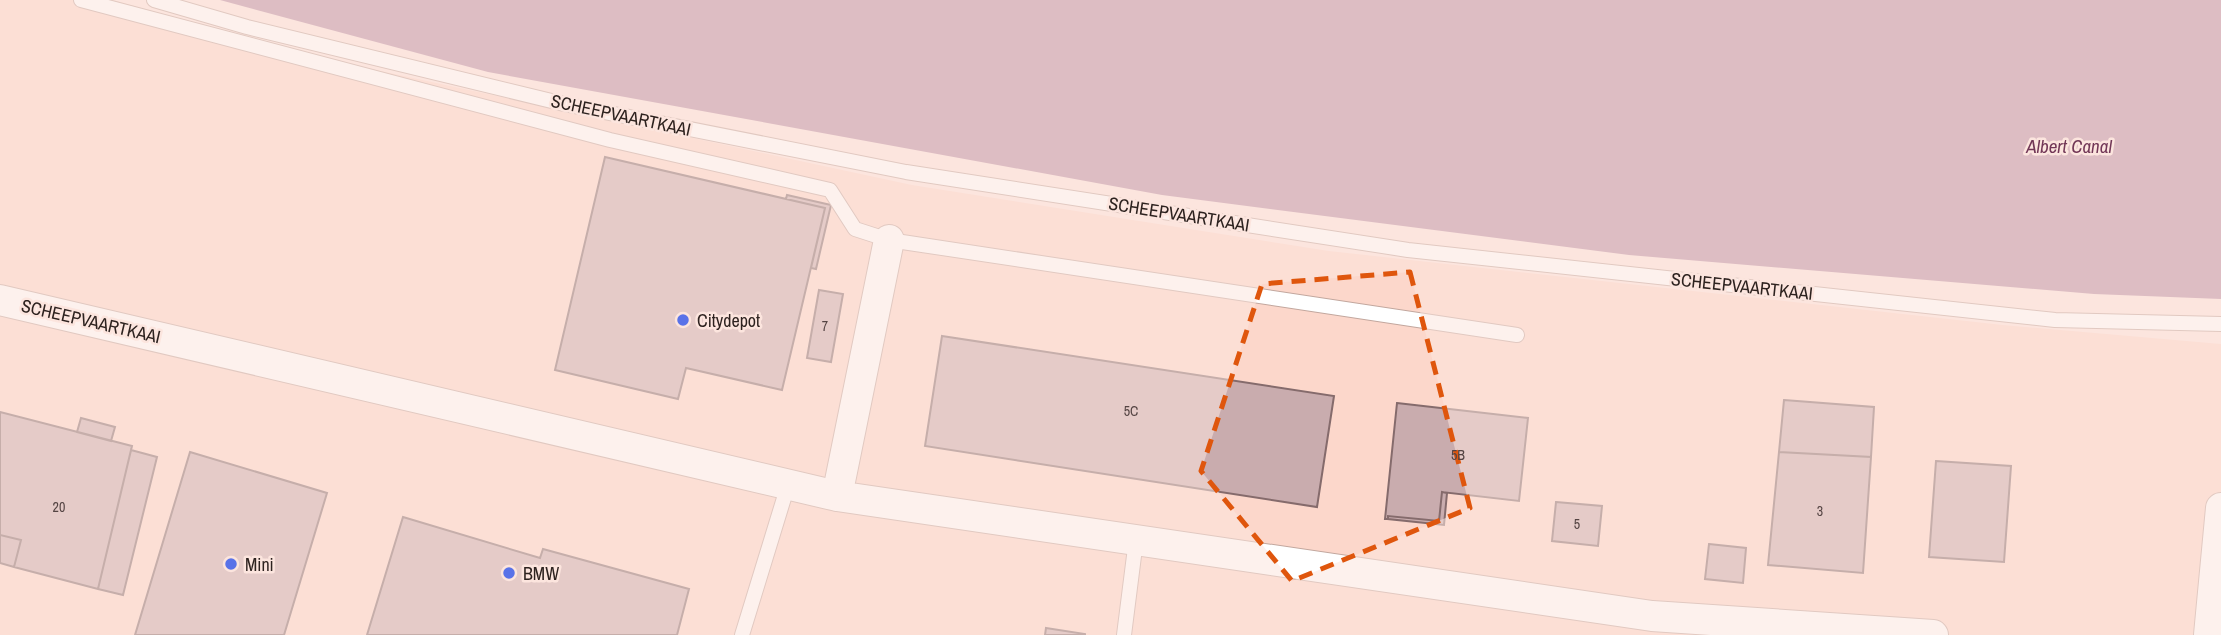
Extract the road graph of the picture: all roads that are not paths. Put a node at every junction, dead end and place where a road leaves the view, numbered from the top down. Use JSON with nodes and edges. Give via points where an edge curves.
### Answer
{"nodes":[{"id":1,"x":81,"y":0,"type":"edge"},
{"id":2,"x":154,"y":0,"type":"edge"},
{"id":3,"x":889,"y":240,"type":"junction"},
{"id":4,"x":0,"y":300,"type":"edge"},
{"id":5,"x":2221,"y":324,"type":"edge"},
{"id":6,"x":1517,"y":335,"type":"dead end"},
{"id":7,"x":788,"y":485,"type":"junction"},
{"id":8,"x":837,"y":496,"type":"junction"},
{"id":9,"x":2221,"y":508,"type":"edge"},
{"id":10,"x":1136,"y":540,"type":"junction"},
{"id":11,"x":742,"y":635,"type":"edge"},
{"id":12,"x":1124,"y":635,"type":"edge"},
{"id":13,"x":1933,"y":635,"type":"edge"},
{"id":14,"x":2209,"y":635,"type":"edge"}],
"edges":[{"from":1,"to":3,"type":"lane","via":[[610,140],[830,190],[855,229]]},
{"from":2,"to":5,"type":"lane","name":"SCHEEPVAARTKAAI","via":[[247,27],[564,103],[906,172],[1408,250],[2054,320]]},
{"from":3,"to":6,"type":"lane"},
{"from":3,"to":8,"type":"street"},
{"from":4,"to":7,"type":"street","name":"SCHEEPVAARTKAAI"},
{"from":7,"to":8,"type":"street","name":"SCHEEPVAARTKAAI"},
{"from":7,"to":11,"type":"lane"},
{"from":8,"to":10,"type":"street","name":"SCHEEPVAARTKAAI"},
{"from":9,"to":14,"type":"street"},
{"from":10,"to":12,"type":"lane"},
{"from":10,"to":13,"type":"street","name":"SCHEEPVAARTKAAI","via":[[1652,616]]}]}
